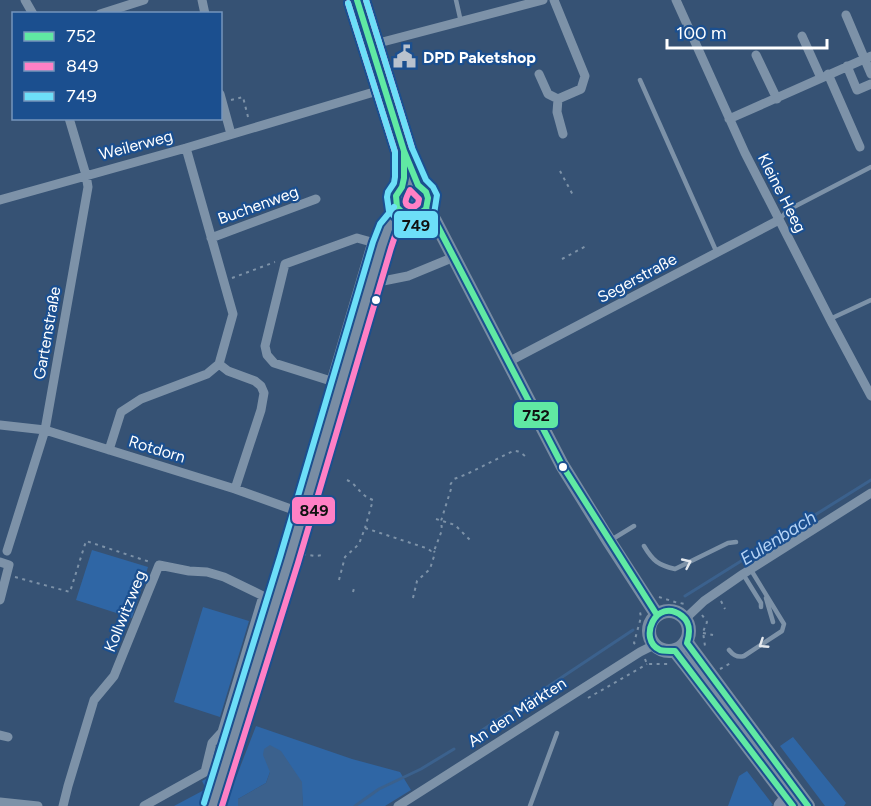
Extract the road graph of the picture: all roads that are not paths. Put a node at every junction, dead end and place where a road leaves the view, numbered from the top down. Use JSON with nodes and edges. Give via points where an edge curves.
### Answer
{"nodes":[{"id":1,"x":144,"y":0,"type":"edge"},
{"id":2,"x":357,"y":0,"type":"edge"},
{"id":3,"x":456,"y":0,"type":"edge"},
{"id":4,"x":543,"y":0,"type":"edge"},
{"id":5,"x":554,"y":0,"type":"edge"},
{"id":6,"x":676,"y":0,"type":"edge"},
{"id":7,"x":106,"y":12,"type":"edge"},
{"id":8,"x":846,"y":15,"type":"dead end"},
{"id":9,"x":461,"y":22,"type":"junction"},
{"id":10,"x":802,"y":36,"type":"dead end"},
{"id":11,"x":371,"y":45,"type":"junction"},
{"id":12,"x":756,"y":55,"type":"dead end"},
{"id":13,"x":868,"y":58,"type":"edge"},
{"id":14,"x":847,"y":66,"type":"junction"},
{"id":15,"x":539,"y":74,"type":"dead end"},
{"id":16,"x":871,"y":74,"type":"edge"},
{"id":17,"x":825,"y":76,"type":"junction"},
{"id":18,"x":640,"y":80,"type":"dead end"},
{"id":19,"x":871,"y":84,"type":"edge"},
{"id":20,"x":384,"y":89,"type":"junction"},
{"id":21,"x":222,"y":98,"type":"edge"},
{"id":22,"x":558,"y":99,"type":"junction"},
{"id":23,"x":777,"y":99,"type":"junction"},
{"id":24,"x":729,"y":119,"type":"junction"},
{"id":25,"x":70,"y":120,"type":"edge"},
{"id":26,"x":231,"y":134,"type":"junction"},
{"id":27,"x":563,"y":134,"type":"dead end"},
{"id":28,"x":860,"y":147,"type":"dead end"},
{"id":29,"x":186,"y":148,"type":"junction"},
{"id":30,"x":404,"y":151,"type":"junction"},
{"id":31,"x":871,"y":167,"type":"edge"},
{"id":32,"x":86,"y":175,"type":"junction"},
{"id":33,"x":418,"y":185,"type":"junction"},
{"id":34,"x":402,"y":187,"type":"junction"},
{"id":35,"x":316,"y":199,"type":"dead end"},
{"id":36,"x":0,"y":200,"type":"edge"},
{"id":37,"x":426,"y":209,"type":"junction"},
{"id":38,"x":400,"y":212,"type":"junction"},
{"id":39,"x":779,"y":220,"type":"junction"},
{"id":40,"x":211,"y":238,"type":"junction"},
{"id":41,"x":377,"y":244,"type":"junction"},
{"id":42,"x":717,"y":253,"type":"junction"},
{"id":43,"x":454,"y":257,"type":"junction"},
{"id":44,"x":384,"y":280,"type":"dead end"},
{"id":45,"x":871,"y":300,"type":"edge"},
{"id":46,"x":830,"y":319,"type":"junction"},
{"id":47,"x":508,"y":362,"type":"junction"},
{"id":48,"x":219,"y":364,"type":"junction"},
{"id":49,"x":336,"y":382,"type":"junction"},
{"id":50,"x":871,"y":396,"type":"edge"},
{"id":51,"x":0,"y":425,"type":"edge"},
{"id":52,"x":45,"y":430,"type":"junction"},
{"id":53,"x":109,"y":450,"type":"junction"},
{"id":54,"x":235,"y":489,"type":"junction"},
{"id":55,"x":871,"y":494,"type":"edge"},
{"id":56,"x":302,"y":513,"type":"junction"},
{"id":57,"x":634,"y":526,"type":"dead end"},
{"id":58,"x":609,"y":541,"type":"junction"},
{"id":59,"x":736,"y":542,"type":"dead end"},
{"id":60,"x":644,"y":546,"type":"dead end"},
{"id":61,"x":7,"y":551,"type":"dead end"},
{"id":62,"x":0,"y":562,"type":"edge"},
{"id":63,"x":747,"y":572,"type":"junction"},
{"id":64,"x":765,"y":593,"type":"junction"},
{"id":65,"x":0,"y":600,"type":"edge"},
{"id":66,"x":761,"y":607,"type":"dead end"},
{"id":67,"x":649,"y":609,"type":"junction"},
{"id":68,"x":685,"y":618,"type":"junction"},
{"id":69,"x":773,"y":622,"type":"dead end"},
{"id":70,"x":687,"y":643,"type":"junction"},
{"id":71,"x":654,"y":645,"type":"junction"},
{"id":72,"x":729,"y":650,"type":"dead end"},
{"id":73,"x":675,"y":651,"type":"junction"},
{"id":74,"x":691,"y":661,"type":"junction"},
{"id":75,"x":557,"y":733,"type":"dead end"},
{"id":76,"x":784,"y":774,"type":"junction"},
{"id":77,"x":0,"y":802,"type":"edge"},
{"id":78,"x":787,"y":804,"type":"edge"},
{"id":79,"x":38,"y":806,"type":"edge"},
{"id":80,"x":63,"y":806,"type":"edge"},
{"id":81,"x":144,"y":806,"type":"edge"},
{"id":82,"x":213,"y":806,"type":"edge"},
{"id":83,"x":398,"y":806,"type":"edge"},
{"id":84,"x":530,"y":806,"type":"edge"},
{"id":85,"x":808,"y":806,"type":"edge"}],
"edges":[{"from":1,"to":7,"type":"street"},
{"from":2,"to":11,"type":"main road"},
{"from":3,"to":9,"type":"lane"},
{"from":4,"to":9,"type":"street"},
{"from":5,"to":22,"type":"street","via":[[585,76],[581,88]]},
{"from":6,"to":24,"type":"street","name":"Kleine Heeg"},
{"from":8,"to":13,"type":"street"},
{"from":9,"to":11,"type":"street"},
{"from":10,"to":17,"type":"street"},
{"from":11,"to":20,"type":"main road"},
{"from":12,"to":23,"type":"street"},
{"from":13,"to":14,"type":"street"},
{"from":13,"to":16,"type":"street"},
{"from":14,"to":17,"type":"street"},
{"from":14,"to":19,"type":"street","via":[[857,90]]},
{"from":15,"to":22,"type":"street","via":[[548,94]]},
{"from":17,"to":23,"type":"street"},
{"from":17,"to":28,"type":"street"},
{"from":18,"to":42,"type":"lane"},
{"from":20,"to":26,"type":"street","name":"Weilerweg"},
{"from":20,"to":30,"type":"main road"},
{"from":21,"to":26,"type":"street"},
{"from":22,"to":27,"type":"street"},
{"from":23,"to":24,"type":"street"},
{"from":24,"to":39,"type":"street","name":"Kleine Heeg"},
{"from":25,"to":32,"type":"street","name":"Gartenstraße"},
{"from":26,"to":29,"type":"street","name":"Weilerweg"},
{"from":29,"to":32,"type":"street","name":"Weilerweg"},
{"from":29,"to":40,"type":"street","name":"Buchenweg"},
{"from":30,"to":33,"type":"main road"},
{"from":30,"to":34,"type":"main road"},
{"from":31,"to":39,"type":"lane","via":[[788,210]]},
{"from":32,"to":36,"type":"street","name":"Weilerweg"},
{"from":32,"to":52,"type":"street","name":"Gartenstraße","via":[[88,187]]},
{"from":33,"to":34,"type":"main road"},
{"from":33,"to":37,"type":"main road","via":[[428,198]]},
{"from":34,"to":38,"type":"main road","via":[[396,196]]},
{"from":35,"to":40,"type":"street","name":"Buchenweg"},
{"from":37,"to":38,"type":"main road","via":[[417,216]]},
{"from":37,"to":43,"type":"main road"},
{"from":38,"to":41,"type":"main road"},
{"from":39,"to":42,"type":"street","name":"Segerstraße"},
{"from":39,"to":46,"type":"street","name":"Kleine Heeg"},
{"from":40,"to":48,"type":"street","name":"Buchenweg","via":[[233,314]]},
{"from":41,"to":49,"type":"main road"},
{"from":41,"to":49,"type":"street","via":[[357,238],[285,264],[265,346],[267,355],[274,363]]},
{"from":42,"to":47,"type":"street","name":"Segerstraße"},
{"from":43,"to":44,"type":"street","via":[[408,276]]},
{"from":43,"to":47,"type":"main road"},
{"from":45,"to":46,"type":"lane"},
{"from":46,"to":50,"type":"street","name":"Kleine Heeg"},
{"from":47,"to":58,"type":"main road","via":[[562,465]]},
{"from":48,"to":53,"type":"street","via":[[207,374],[141,399],[121,412]]},
{"from":48,"to":54,"type":"street","via":[[255,381],[264,393]]},
{"from":49,"to":56,"type":"main road"},
{"from":51,"to":52,"type":"street","name":"Rotdorn"},
{"from":52,"to":53,"type":"street","name":"Rotdorn"},
{"from":52,"to":61,"type":"street","name":"Gartenstraße"},
{"from":53,"to":54,"type":"street","name":"Rotdorn"},
{"from":54,"to":56,"type":"street","name":"Rotdorn"},
{"from":55,"to":63,"type":"street"},
{"from":56,"to":82,"type":"main road"},
{"from":57,"to":58,"type":"lane"},
{"from":58,"to":67,"type":"main road"},
{"from":60,"to":59,"type":"lane","one_way":true,"via":[[655,562],[675,569]]},
{"from":62,"to":65,"type":"street","via":[[9,565]]},
{"from":63,"to":64,"type":"lane"},
{"from":63,"to":66,"type":"lane"},
{"from":63,"to":68,"type":"street"},
{"from":64,"to":69,"type":"lane"},
{"from":64,"to":72,"type":"lane","one_way":true,"via":[[784,628],[740,658]]},
{"from":67,"to":68,"type":"main road","via":[[679,613]]},
{"from":67,"to":71,"type":"main road","via":[[649,635]]},
{"from":68,"to":70,"type":"main road","via":[[690,635]]},
{"from":70,"to":73,"type":"main road"},
{"from":70,"to":74,"type":"main road"},
{"from":71,"to":73,"type":"main road"},
{"from":71,"to":83,"type":"street","name":"An den Märkten"},
{"from":73,"to":74,"type":"main road"},
{"from":74,"to":76,"type":"main road"},
{"from":74,"to":78,"type":"main road"},
{"from":75,"to":84,"type":"lane"},
{"from":76,"to":78,"type":"main road"},
{"from":76,"to":85,"type":"main road"},
{"from":77,"to":79,"type":"street"},
{"from":80,"to":81,"type":"street","name":"Kollwitzweg","via":[[94,700],[114,676],[159,565],[224,577],[263,596],[222,732],[212,743],[205,772]]}]}
